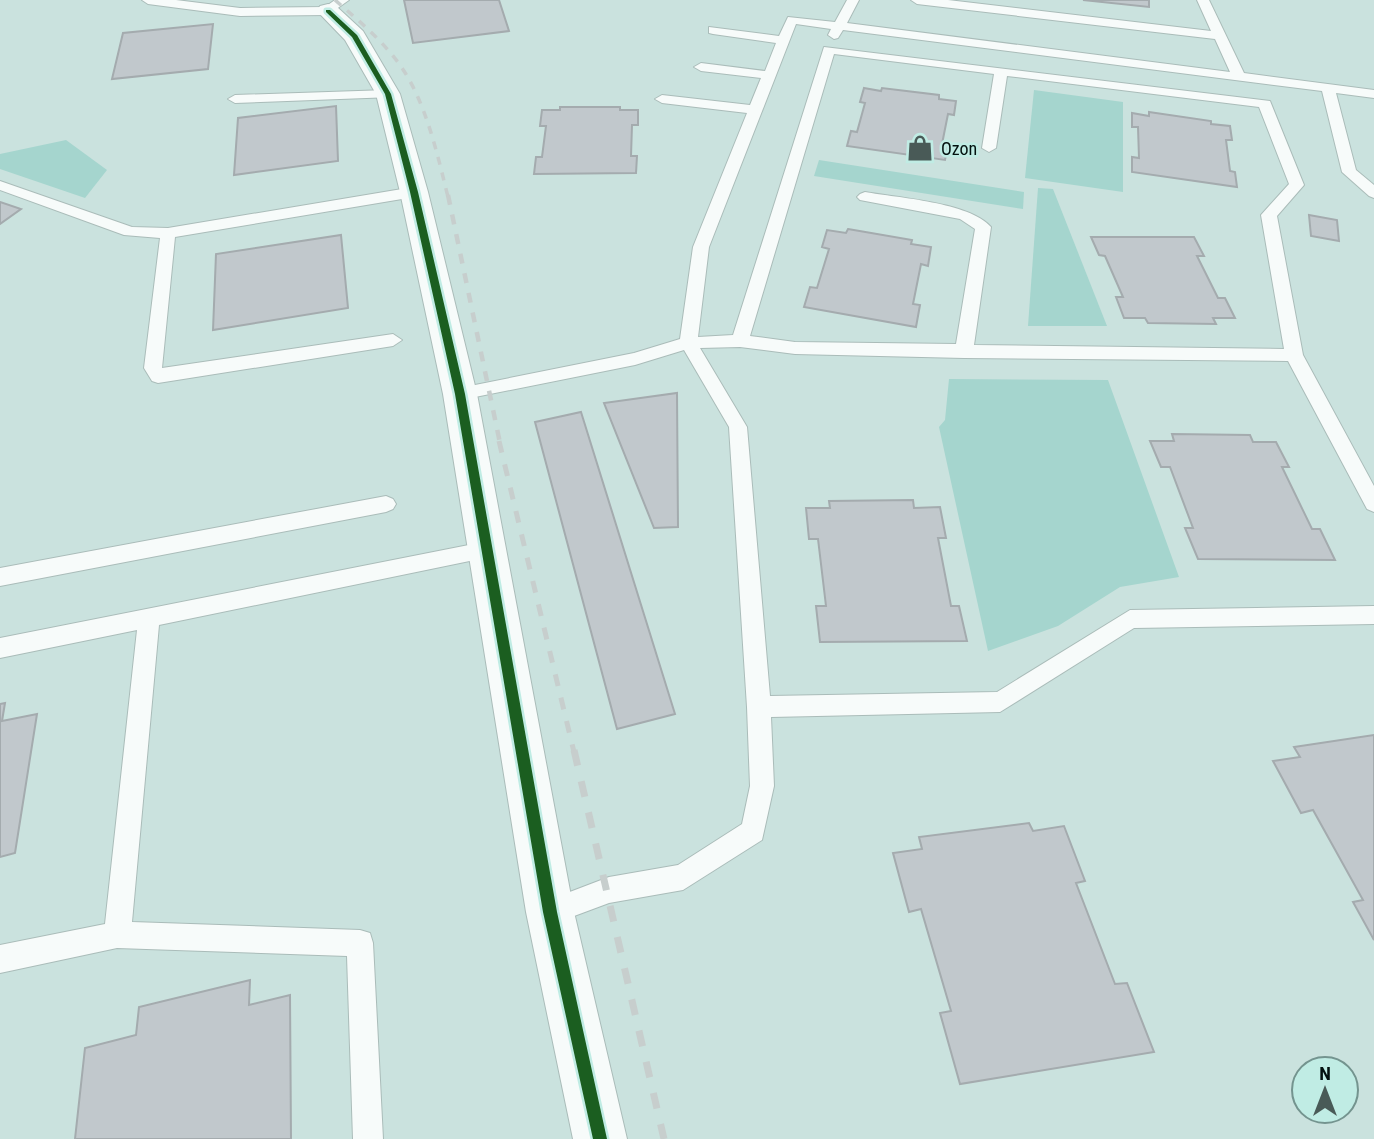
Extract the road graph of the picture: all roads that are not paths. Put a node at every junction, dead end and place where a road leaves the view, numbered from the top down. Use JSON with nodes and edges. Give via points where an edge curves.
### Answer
{"nodes":[{"id":1,"x":148,"y":0,"type":"edge"},
{"id":2,"x":853,"y":0,"type":"edge"},
{"id":3,"x":917,"y":0,"type":"edge"},
{"id":4,"x":1203,"y":0,"type":"edge"},
{"id":5,"x":335,"y":6,"type":"edge"},
{"id":6,"x":1025,"y":6,"type":"edge"},
{"id":7,"x":837,"y":25,"type":"junction"},
{"id":8,"x":713,"y":30,"type":"dead end"},
{"id":9,"x":1220,"y":36,"type":"junction"},
{"id":10,"x":782,"y":40,"type":"junction"},
{"id":11,"x":829,"y":50,"type":"junction"},
{"id":12,"x":701,"y":67,"type":"dead end"},
{"id":13,"x":1001,"y":73,"type":"junction"},
{"id":14,"x":769,"y":75,"type":"junction"},
{"id":15,"x":1239,"y":77,"type":"junction"},
{"id":16,"x":1328,"y":88,"type":"junction"},
{"id":17,"x":388,"y":93,"type":"junction"},
{"id":18,"x":1374,"y":94,"type":"edge"},
{"id":19,"x":235,"y":99,"type":"dead end"},
{"id":20,"x":662,"y":99,"type":"dead end"},
{"id":21,"x":754,"y":110,"type":"junction"},
{"id":22,"x":989,"y":148,"type":"dead end"},
{"id":23,"x":0,"y":185,"type":"edge"},
{"id":24,"x":414,"y":192,"type":"junction"},
{"id":25,"x":1374,"y":192,"type":"edge"},
{"id":26,"x":865,"y":198,"type":"dead end"},
{"id":27,"x":168,"y":233,"type":"junction"},
{"id":28,"x":393,"y":340,"type":"dead end"},
{"id":29,"x":740,"y":341,"type":"junction"},
{"id":30,"x":688,"y":343,"type":"junction"},
{"id":31,"x":964,"y":352,"type":"junction"},
{"id":32,"x":1294,"y":355,"type":"junction"},
{"id":33,"x":460,"y":394,"type":"junction"},
{"id":34,"x":1374,"y":503,"type":"edge"},
{"id":35,"x":386,"y":504,"type":"dead end"},
{"id":36,"x":489,"y":549,"type":"junction"},
{"id":37,"x":0,"y":576,"type":"edge"},
{"id":38,"x":1374,"y":615,"type":"edge"},
{"id":39,"x":149,"y":618,"type":"junction"},
{"id":40,"x":0,"y":648,"type":"edge"},
{"id":41,"x":759,"y":707,"type":"junction"},
{"id":42,"x":550,"y":912,"type":"junction"},
{"id":43,"x":117,"y":935,"type":"junction"},
{"id":44,"x":0,"y":959,"type":"edge"},
{"id":45,"x":368,"y":1139,"type":"edge"},
{"id":46,"x":600,"y":1139,"type":"edge"}],
"edges":[{"from":1,"to":5,"type":"lane","via":[[240,12]]},
{"from":2,"to":7,"type":"lane"},
{"from":3,"to":6,"type":"lane"},
{"from":4,"to":9,"type":"lane"},
{"from":5,"to":17,"type":"street"},
{"from":6,"to":9,"type":"lane"},
{"from":7,"to":10,"type":"lane","via":[[792,20]]},
{"from":7,"to":11,"type":"lane"},
{"from":7,"to":15,"type":"lane"},
{"from":8,"to":10,"type":"lane"},
{"from":9,"to":15,"type":"lane"},
{"from":10,"to":14,"type":"lane"},
{"from":11,"to":13,"type":"lane"},
{"from":11,"to":29,"type":"lane"},
{"from":12,"to":14,"type":"lane"},
{"from":13,"to":22,"type":"lane"},
{"from":13,"to":32,"type":"lane","via":[[1265,104],[1297,185],[1269,215]]},
{"from":14,"to":21,"type":"lane"},
{"from":15,"to":16,"type":"lane"},
{"from":16,"to":18,"type":"lane"},
{"from":16,"to":25,"type":"lane","via":[[1349,172]]},
{"from":17,"to":19,"type":"lane"},
{"from":17,"to":24,"type":"street"},
{"from":20,"to":21,"type":"lane"},
{"from":21,"to":30,"type":"lane","via":[[701,247]]},
{"from":23,"to":27,"type":"lane","via":[[130,232]]},
{"from":24,"to":27,"type":"lane"},
{"from":24,"to":33,"type":"street"},
{"from":26,"to":31,"type":"lane","via":[[965,215],[983,227]]},
{"from":27,"to":28,"type":"lane","via":[[153,368],[158,377]]},
{"from":29,"to":30,"type":"lane"},
{"from":29,"to":31,"type":"lane","via":[[794,348]]},
{"from":30,"to":33,"type":"lane","via":[[635,359]]},
{"from":30,"to":41,"type":"lane","via":[[738,427]]},
{"from":31,"to":32,"type":"lane"},
{"from":32,"to":34,"type":"lane"},
{"from":33,"to":36,"type":"street"},
{"from":35,"to":37,"type":"lane"},
{"from":36,"to":39,"type":"lane"},
{"from":36,"to":42,"type":"street"},
{"from":38,"to":41,"type":"lane","via":[[1130,618],[1000,702]]},
{"from":39,"to":40,"type":"lane"},
{"from":39,"to":43,"type":"lane"},
{"from":41,"to":42,"type":"lane","via":[[762,786],[753,831],[683,877],[609,890]]},
{"from":42,"to":46,"type":"street"},
{"from":43,"to":44,"type":"lane"},
{"from":43,"to":45,"type":"lane","via":[[360,943]]}]}
